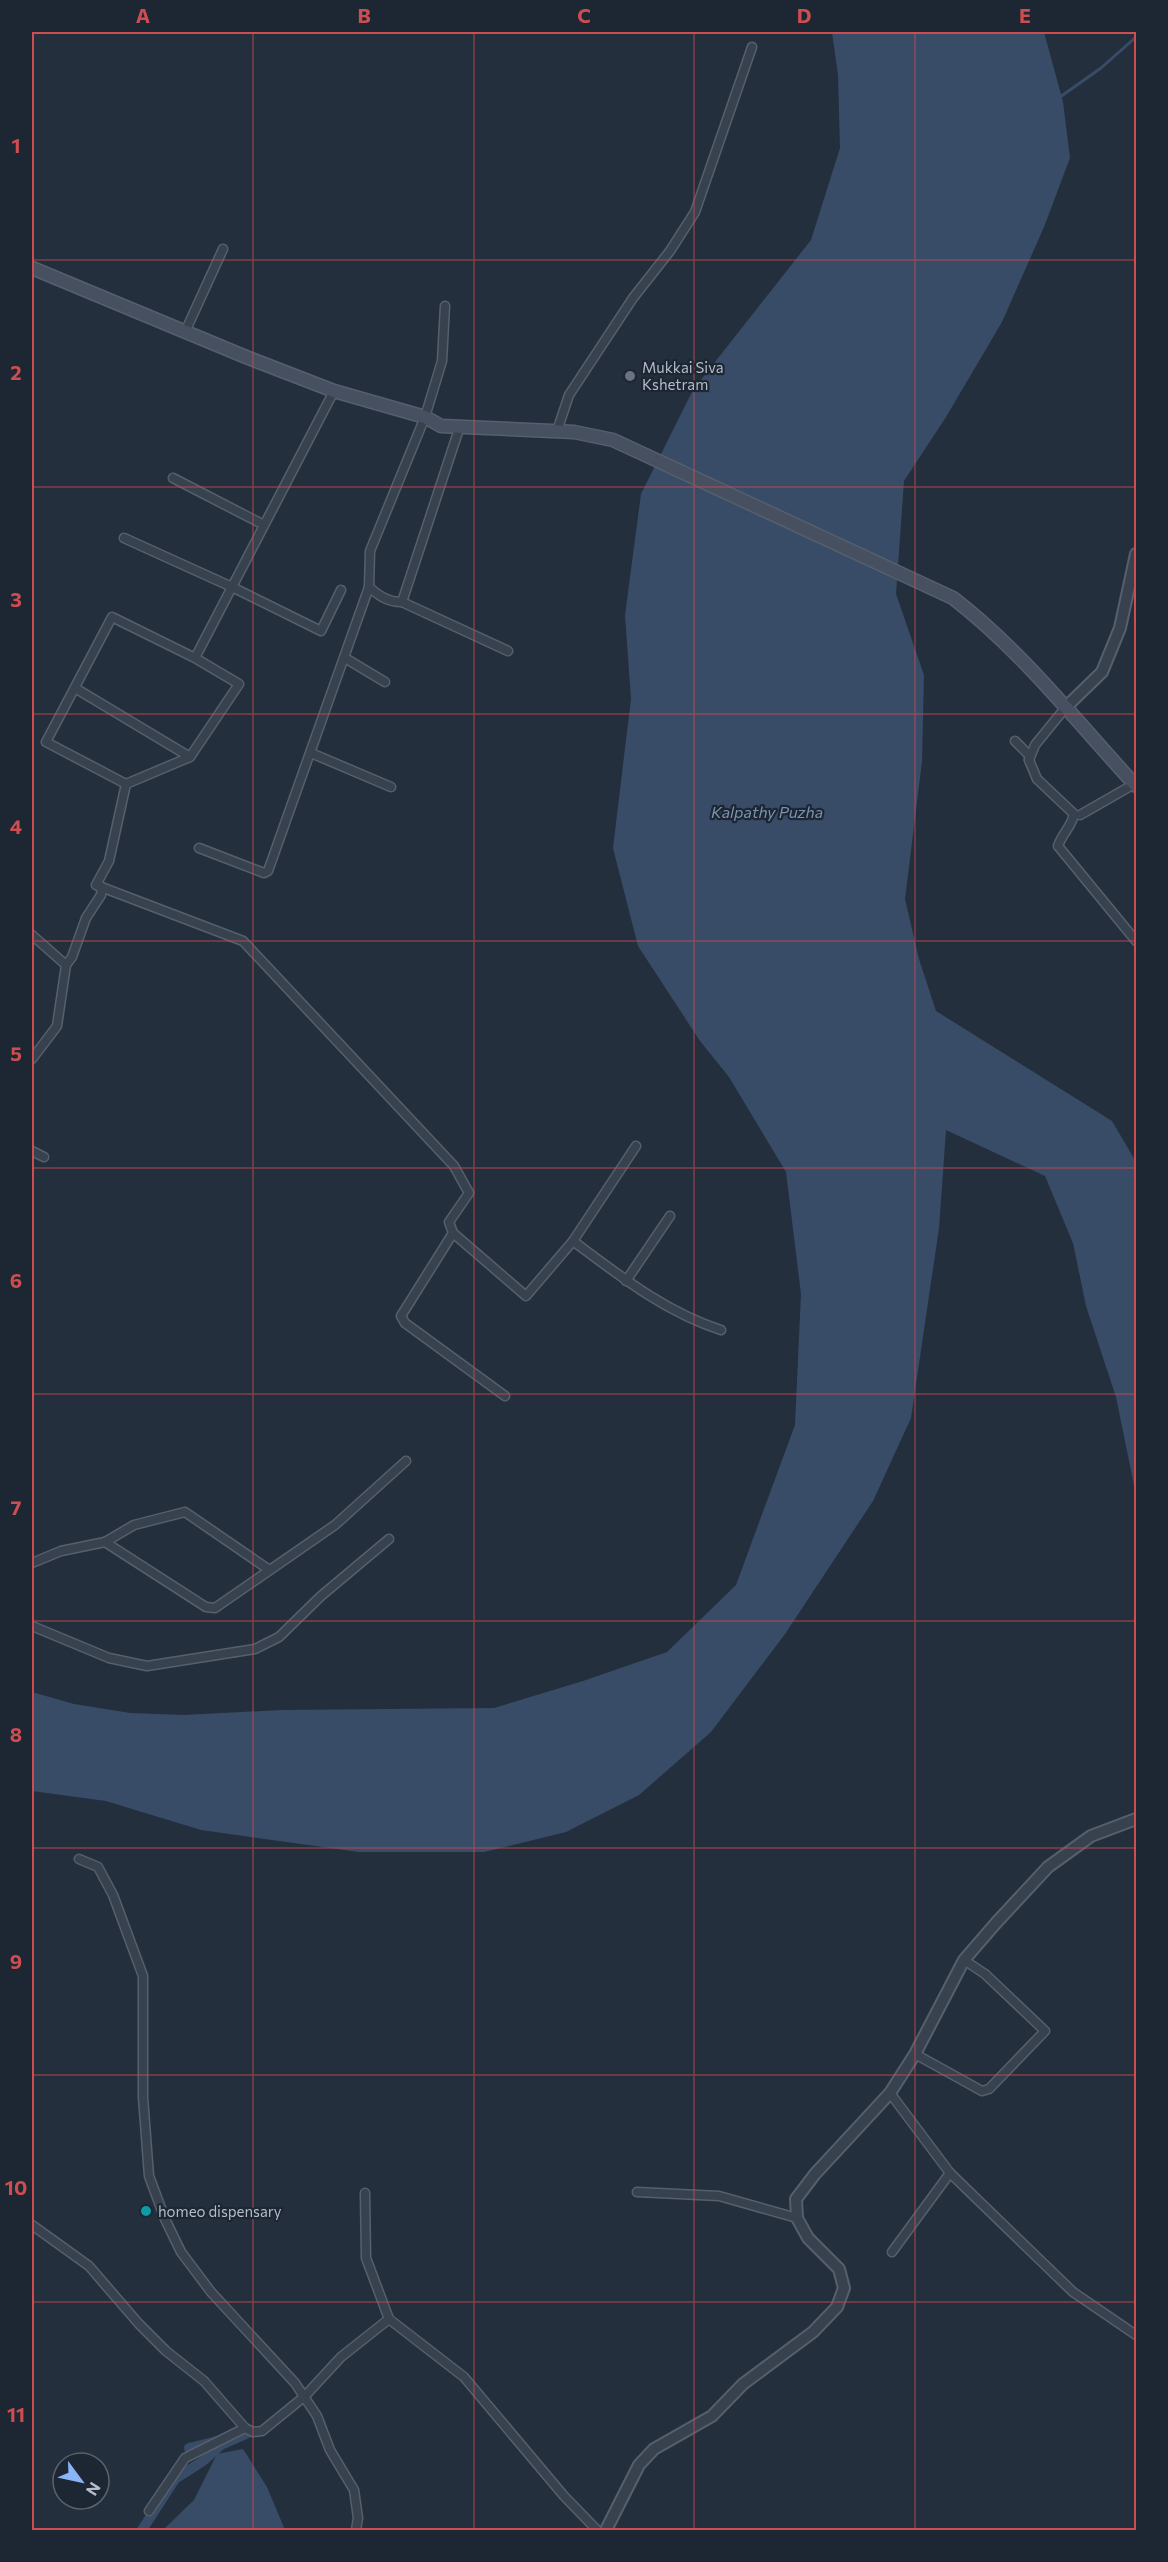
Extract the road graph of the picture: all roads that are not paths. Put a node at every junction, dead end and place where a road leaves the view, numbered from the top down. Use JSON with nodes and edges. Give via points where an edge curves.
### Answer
{"nodes":[{"id":1,"x":752,"y":48,"type":"dead end"},
{"id":2,"x":223,"y":249,"type":"dead end"},
{"id":3,"x":32,"y":268,"type":"edge"},
{"id":4,"x":445,"y":306,"type":"dead end"},
{"id":5,"x":185,"y":332,"type":"junction"},
{"id":6,"x":334,"y":391,"type":"junction"},
{"id":7,"x":425,"y":417,"type":"junction"},
{"id":8,"x":460,"y":426,"type":"junction"},
{"id":9,"x":557,"y":431,"type":"junction"},
{"id":10,"x":173,"y":478,"type":"dead end"},
{"id":11,"x":264,"y":525,"type":"junction"},
{"id":12,"x":124,"y":538,"type":"dead end"},
{"id":13,"x":1137,"y":555,"type":"edge"},
{"id":14,"x":232,"y":587,"type":"junction"},
{"id":15,"x":369,"y":587,"type":"junction"},
{"id":16,"x":341,"y":590,"type":"dead end"},
{"id":17,"x":402,"y":602,"type":"junction"},
{"id":18,"x":508,"y":651,"type":"dead end"},
{"id":19,"x":195,"y":657,"type":"junction"},
{"id":20,"x":345,"y":658,"type":"junction"},
{"id":21,"x":385,"y":682,"type":"dead end"},
{"id":22,"x":75,"y":688,"type":"junction"},
{"id":23,"x":1066,"y":707,"type":"junction"},
{"id":24,"x":1016,"y":741,"type":"dead end"},
{"id":25,"x":311,"y":753,"type":"junction"},
{"id":26,"x":190,"y":757,"type":"junction"},
{"id":27,"x":1029,"y":760,"type":"junction"},
{"id":28,"x":126,"y":784,"type":"junction"},
{"id":29,"x":1136,"y":784,"type":"edge"},
{"id":30,"x":391,"y":787,"type":"dead end"},
{"id":31,"x":1080,"y":815,"type":"dead end"},
{"id":32,"x":199,"y":848,"type":"dead end"},
{"id":33,"x":102,"y":887,"type":"junction"},
{"id":34,"x":32,"y":935,"type":"edge"},
{"id":35,"x":1137,"y":941,"type":"edge"},
{"id":36,"x":66,"y":965,"type":"junction"},
{"id":37,"x":32,"y":1059,"type":"edge"},
{"id":38,"x":636,"y":1146,"type":"dead end"},
{"id":39,"x":32,"y":1151,"type":"edge"},
{"id":40,"x":44,"y":1156,"type":"dead end"},
{"id":41,"x":670,"y":1216,"type":"dead end"},
{"id":42,"x":453,"y":1233,"type":"junction"},
{"id":43,"x":573,"y":1240,"type":"junction"},
{"id":44,"x":626,"y":1281,"type":"junction"},
{"id":45,"x":721,"y":1330,"type":"dead end"},
{"id":46,"x":504,"y":1396,"type":"dead end"},
{"id":47,"x":406,"y":1461,"type":"dead end"},
{"id":48,"x":389,"y":1539,"type":"dead end"},
{"id":49,"x":105,"y":1542,"type":"junction"},
{"id":50,"x":32,"y":1563,"type":"edge"},
{"id":51,"x":268,"y":1569,"type":"junction"},
{"id":52,"x":32,"y":1626,"type":"edge"},
{"id":53,"x":1137,"y":1819,"type":"edge"},
{"id":54,"x":79,"y":1859,"type":"dead end"},
{"id":55,"x":964,"y":1960,"type":"junction"},
{"id":56,"x":915,"y":2054,"type":"junction"},
{"id":57,"x":890,"y":2093,"type":"junction"},
{"id":58,"x":950,"y":2173,"type":"junction"},
{"id":59,"x":637,"y":2192,"type":"dead end"},
{"id":60,"x":365,"y":2193,"type":"dead end"},
{"id":61,"x":797,"y":2218,"type":"junction"},
{"id":62,"x":32,"y":2224,"type":"edge"},
{"id":63,"x":892,"y":2252,"type":"dead end"},
{"id":64,"x":389,"y":2319,"type":"junction"},
{"id":65,"x":1137,"y":2335,"type":"edge"},
{"id":66,"x":305,"y":2396,"type":"junction"},
{"id":67,"x":245,"y":2428,"type":"junction"},
{"id":68,"x":150,"y":2511,"type":"dead end"},
{"id":69,"x":356,"y":2530,"type":"edge"},
{"id":70,"x":597,"y":2530,"type":"edge"},
{"id":71,"x":606,"y":2530,"type":"edge"}],
"edges":[{"from":1,"to":9,"type":"street","via":[[695,212],[569,395]]},
{"from":2,"to":5,"type":"street"},
{"from":3,"to":5,"type":"main road"},
{"from":4,"to":7,"type":"street","via":[[442,361]]},
{"from":5,"to":6,"type":"main road"},
{"from":6,"to":7,"type":"main road"},
{"from":6,"to":11,"type":"street"},
{"from":7,"to":8,"type":"main road","via":[[441,426]]},
{"from":7,"to":15,"type":"street","via":[[370,551]]},
{"from":8,"to":9,"type":"main road"},
{"from":8,"to":17,"type":"street"},
{"from":9,"to":23,"type":"main road","via":[[613,440],[953,598],[983,622]]},
{"from":10,"to":11,"type":"street"},
{"from":11,"to":14,"type":"street"},
{"from":12,"to":14,"type":"street"},
{"from":13,"to":23,"type":"street","via":[[1120,628],[1102,672]]},
{"from":14,"to":16,"type":"street","via":[[321,631]]},
{"from":14,"to":19,"type":"street"},
{"from":15,"to":17,"type":"street","via":[[379,596]]},
{"from":15,"to":20,"type":"street"},
{"from":17,"to":18,"type":"street"},
{"from":19,"to":22,"type":"street","via":[[112,617]]},
{"from":19,"to":26,"type":"street","via":[[239,684]]},
{"from":20,"to":21,"type":"street"},
{"from":20,"to":25,"type":"street"},
{"from":22,"to":26,"type":"street"},
{"from":22,"to":28,"type":"street","via":[[46,742]]},
{"from":23,"to":27,"type":"street","via":[[1035,745]]},
{"from":23,"to":29,"type":"main road"},
{"from":24,"to":27,"type":"street"},
{"from":25,"to":30,"type":"street"},
{"from":25,"to":32,"type":"street","via":[[268,872]]},
{"from":26,"to":28,"type":"street"},
{"from":27,"to":35,"type":"street","via":[[1037,779],[1074,814],[1058,846]]},
{"from":28,"to":33,"type":"street","via":[[109,861],[96,885]]},
{"from":29,"to":31,"type":"street"},
{"from":33,"to":36,"type":"street"},
{"from":33,"to":42,"type":"street","via":[[243,940],[454,1166],[469,1193],[449,1222]]},
{"from":34,"to":36,"type":"street"},
{"from":36,"to":37,"type":"street","via":[[57,1026]]},
{"from":38,"to":43,"type":"street"},
{"from":39,"to":40,"type":"street"},
{"from":41,"to":44,"type":"street"},
{"from":42,"to":43,"type":"street","via":[[526,1296]]},
{"from":42,"to":46,"type":"street","via":[[401,1316],[405,1323]]},
{"from":43,"to":44,"type":"street"},
{"from":44,"to":45,"type":"street","via":[[672,1310]]},
{"from":47,"to":51,"type":"street","via":[[335,1525]]},
{"from":48,"to":52,"type":"street","via":[[279,1637],[255,1649],[147,1666],[109,1658]]},
{"from":49,"to":50,"type":"street","via":[[61,1551]]},
{"from":49,"to":51,"type":"street","via":[[134,1525],[185,1512]]},
{"from":49,"to":51,"type":"street","via":[[206,1607],[215,1608]]},
{"from":53,"to":55,"type":"street","via":[[1091,1836],[1048,1867]]},
{"from":54,"to":66,"type":"street","via":[[98,1867],[123,1916],[143,1976],[143,2097],[149,2176],[165,2219],[181,2252],[211,2292]]},
{"from":55,"to":56,"type":"street"},
{"from":55,"to":56,"type":"street","via":[[985,1974],[1045,2031],[982,2091]]},
{"from":56,"to":57,"type":"street"},
{"from":57,"to":58,"type":"street"},
{"from":57,"to":61,"type":"street","via":[[796,2199]]},
{"from":58,"to":63,"type":"street"},
{"from":58,"to":65,"type":"street","via":[[1073,2292]]},
{"from":59,"to":61,"type":"street","via":[[719,2196]]},
{"from":60,"to":64,"type":"street","via":[[366,2258]]},
{"from":61,"to":71,"type":"street","via":[[808,2238],[839,2269],[844,2288],[837,2307],[813,2332],[743,2384],[712,2415],[654,2449],[634,2474]]},
{"from":62,"to":67,"type":"street","via":[[89,2266],[139,2324],[204,2381]]},
{"from":64,"to":66,"type":"street","via":[[341,2357]]},
{"from":64,"to":70,"type":"street","via":[[464,2377]]},
{"from":66,"to":67,"type":"street","via":[[262,2432]]},
{"from":66,"to":69,"type":"street","via":[[354,2490]]},
{"from":67,"to":68,"type":"street","via":[[185,2458]]}]}
